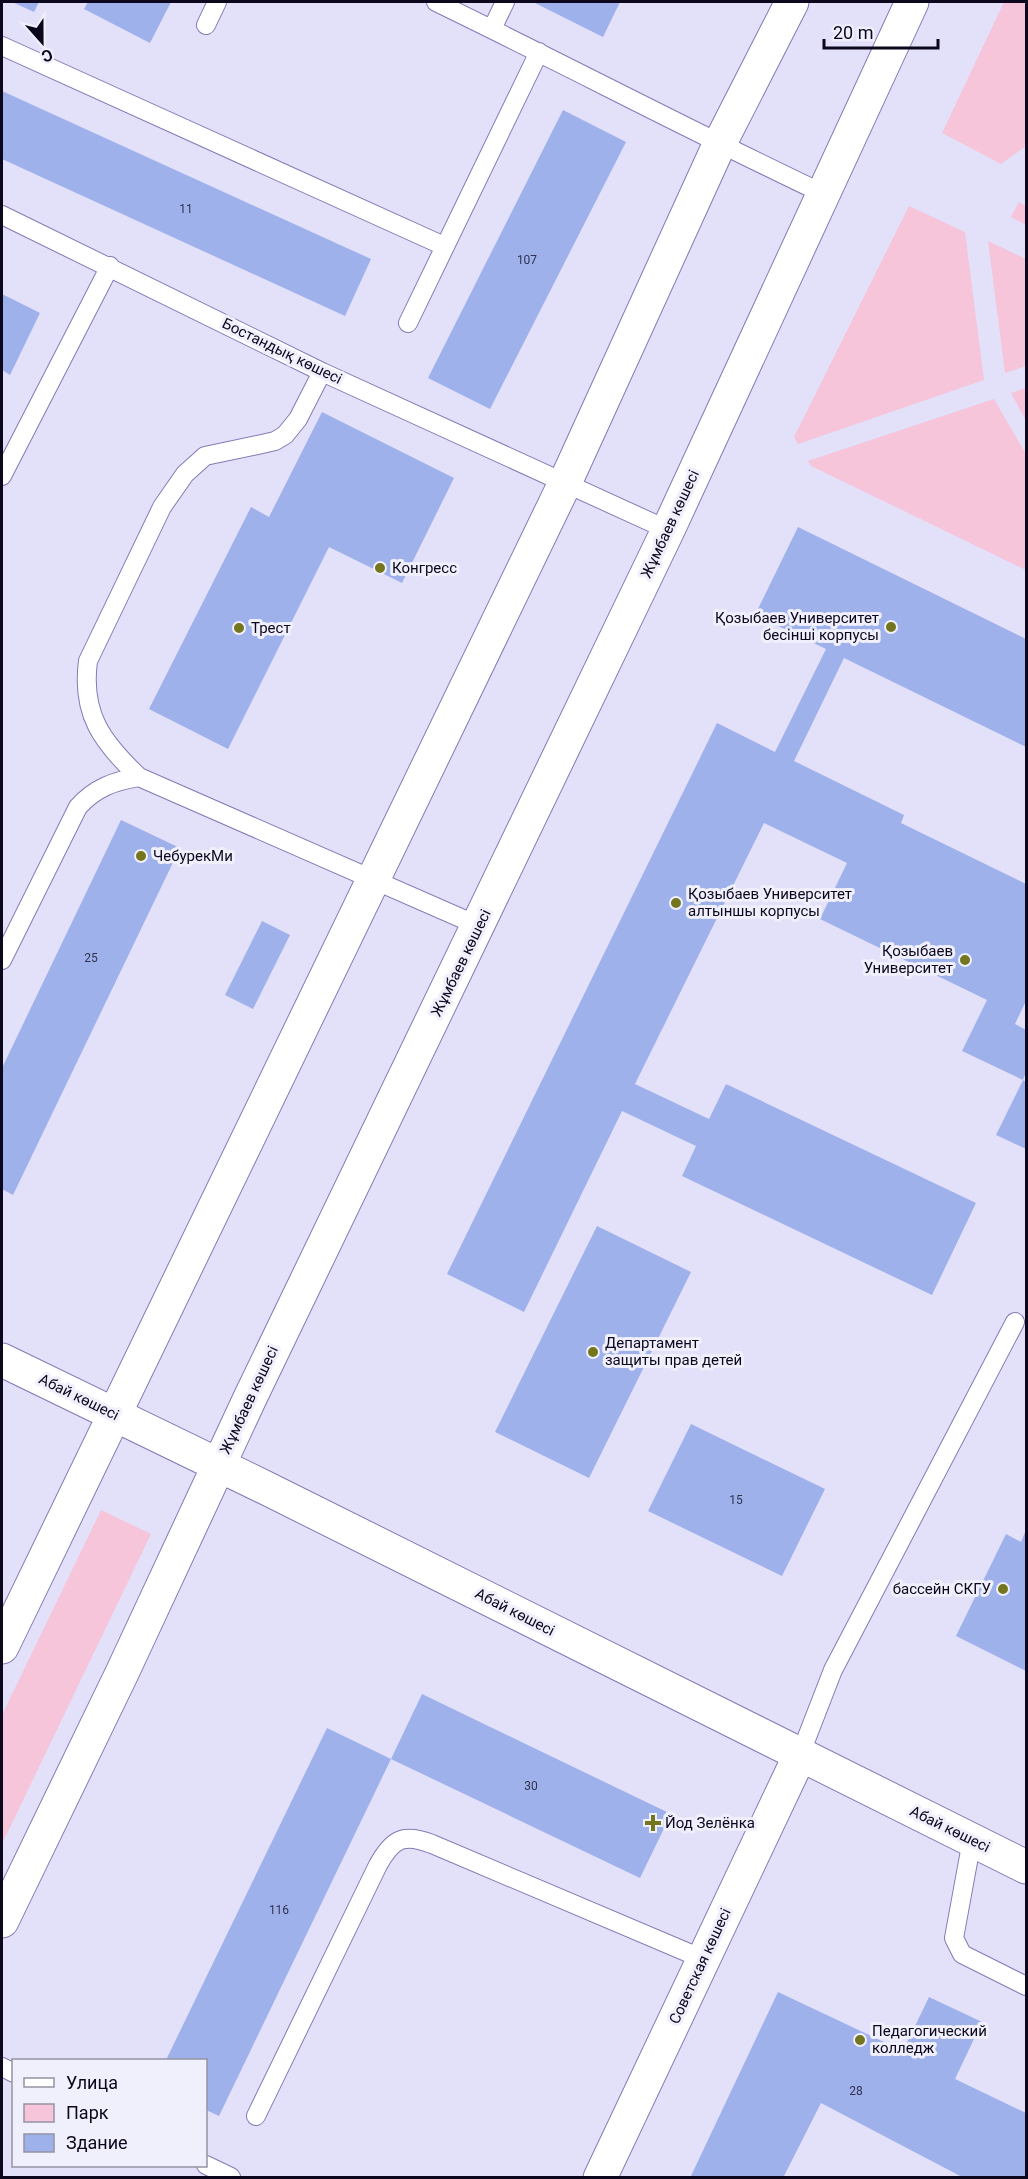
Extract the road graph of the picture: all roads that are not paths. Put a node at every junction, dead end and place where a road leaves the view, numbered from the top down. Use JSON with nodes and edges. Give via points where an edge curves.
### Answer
{"nodes":[{"id":1,"x":217,"y":2,"type":"edge"},
{"id":2,"x":436,"y":2,"type":"edge"},
{"id":3,"x":505,"y":2,"type":"edge"},
{"id":4,"x":792,"y":2,"type":"edge"},
{"id":5,"x":912,"y":2,"type":"edge"},
{"id":6,"x":206,"y":25,"type":"dead end"},
{"id":7,"x":492,"y":29,"type":"junction"},
{"id":8,"x":2,"y":46,"type":"edge"},
{"id":9,"x":539,"y":52,"type":"junction"},
{"id":10,"x":719,"y":145,"type":"junction"},
{"id":11,"x":824,"y":194,"type":"junction"},
{"id":12,"x":2,"y":215,"type":"edge"},
{"id":13,"x":444,"y":246,"type":"junction"},
{"id":14,"x":110,"y":266,"type":"junction"},
{"id":15,"x":408,"y":323,"type":"dead end"},
{"id":16,"x":322,"y":372,"type":"junction"},
{"id":17,"x":2,"y":476,"type":"edge"},
{"id":18,"x":565,"y":483,"type":"junction"},
{"id":19,"x":668,"y":530,"type":"junction"},
{"id":20,"x":139,"y":777,"type":"junction"},
{"id":21,"x":371,"y":880,"type":"junction"},
{"id":22,"x":479,"y":926,"type":"junction"},
{"id":23,"x":2,"y":960,"type":"edge"},
{"id":24,"x":1015,"y":1322,"type":"dead end"},
{"id":25,"x":2,"y":1360,"type":"edge"},
{"id":26,"x":115,"y":1414,"type":"junction"},
{"id":27,"x":218,"y":1466,"type":"junction"},
{"id":28,"x":2,"y":1647,"type":"edge"},
{"id":29,"x":800,"y":1755,"type":"junction"},
{"id":30,"x":972,"y":1840,"type":"junction"},
{"id":31,"x":1026,"y":1867,"type":"edge"},
{"id":32,"x":2,"y":1921,"type":"edge"},
{"id":33,"x":703,"y":1959,"type":"junction"},
{"id":34,"x":1026,"y":1986,"type":"edge"},
{"id":35,"x":256,"y":2116,"type":"dead end"},
{"id":36,"x":207,"y":2165,"type":"edge"},
{"id":37,"x":231,"y":2177,"type":"edge"},
{"id":38,"x":600,"y":2178,"type":"edge"}],
"edges":[{"from":1,"to":6,"type":"lane"},
{"from":2,"to":7,"type":"lane"},
{"from":3,"to":7,"type":"lane"},
{"from":4,"to":10,"type":"main road"},
{"from":5,"to":11,"type":"main road","name":"Жұмбаев көшесі"},
{"from":7,"to":9,"type":"lane"},
{"from":8,"to":13,"type":"lane"},
{"from":9,"to":10,"type":"lane"},
{"from":9,"to":13,"type":"lane"},
{"from":10,"to":11,"type":"lane"},
{"from":10,"to":18,"type":"main road"},
{"from":11,"to":19,"type":"main road","name":"Жұмбаев көшесі"},
{"from":12,"to":14,"type":"lane","name":"Бостандық көшесі"},
{"from":13,"to":15,"type":"lane"},
{"from":14,"to":16,"type":"lane","name":"Бостандық көшесі"},
{"from":14,"to":17,"type":"lane"},
{"from":16,"to":18,"type":"lane","name":"Бостандық көшесі"},
{"from":16,"to":20,"type":"lane","via":[[298,419],[285,435],[275,441],[205,456],[177,484],[162,507],[88,661],[85,680],[94,722],[107,743]]},
{"from":18,"to":19,"type":"lane","name":"Бостандық көшесі"},
{"from":18,"to":21,"type":"main road"},
{"from":19,"to":22,"type":"main road","name":"Жұмбаев көшесі"},
{"from":20,"to":21,"type":"lane"},
{"from":20,"to":23,"type":"lane","via":[[104,785],[78,807]]},
{"from":21,"to":22,"type":"lane"},
{"from":21,"to":26,"type":"main road"},
{"from":22,"to":27,"type":"main road","name":"Жұмбаев көшесі"},
{"from":24,"to":29,"type":"lane","via":[[833,1671]]},
{"from":25,"to":26,"type":"main road","name":"Абай көшесі"},
{"from":26,"to":27,"type":"main road","name":"Абай көшесі"},
{"from":26,"to":28,"type":"main road"},
{"from":27,"to":29,"type":"main road","name":"Абай көшесі"},
{"from":27,"to":32,"type":"main road","name":"Жұмбаев көшесі"},
{"from":29,"to":30,"type":"main road","name":"Абай көшесі"},
{"from":29,"to":33,"type":"main road","name":"Советская көшесі"},
{"from":30,"to":31,"type":"main road","name":"Абай көшесі"},
{"from":30,"to":34,"type":"lane","via":[[955,1944],[962,1954]]},
{"from":33,"to":35,"type":"lane","via":[[422,1840],[401,1839],[388,1848],[378,1865]]},
{"from":33,"to":38,"type":"main road","name":"Советская көшесі"},
{"from":36,"to":37,"type":"lane"}]}
